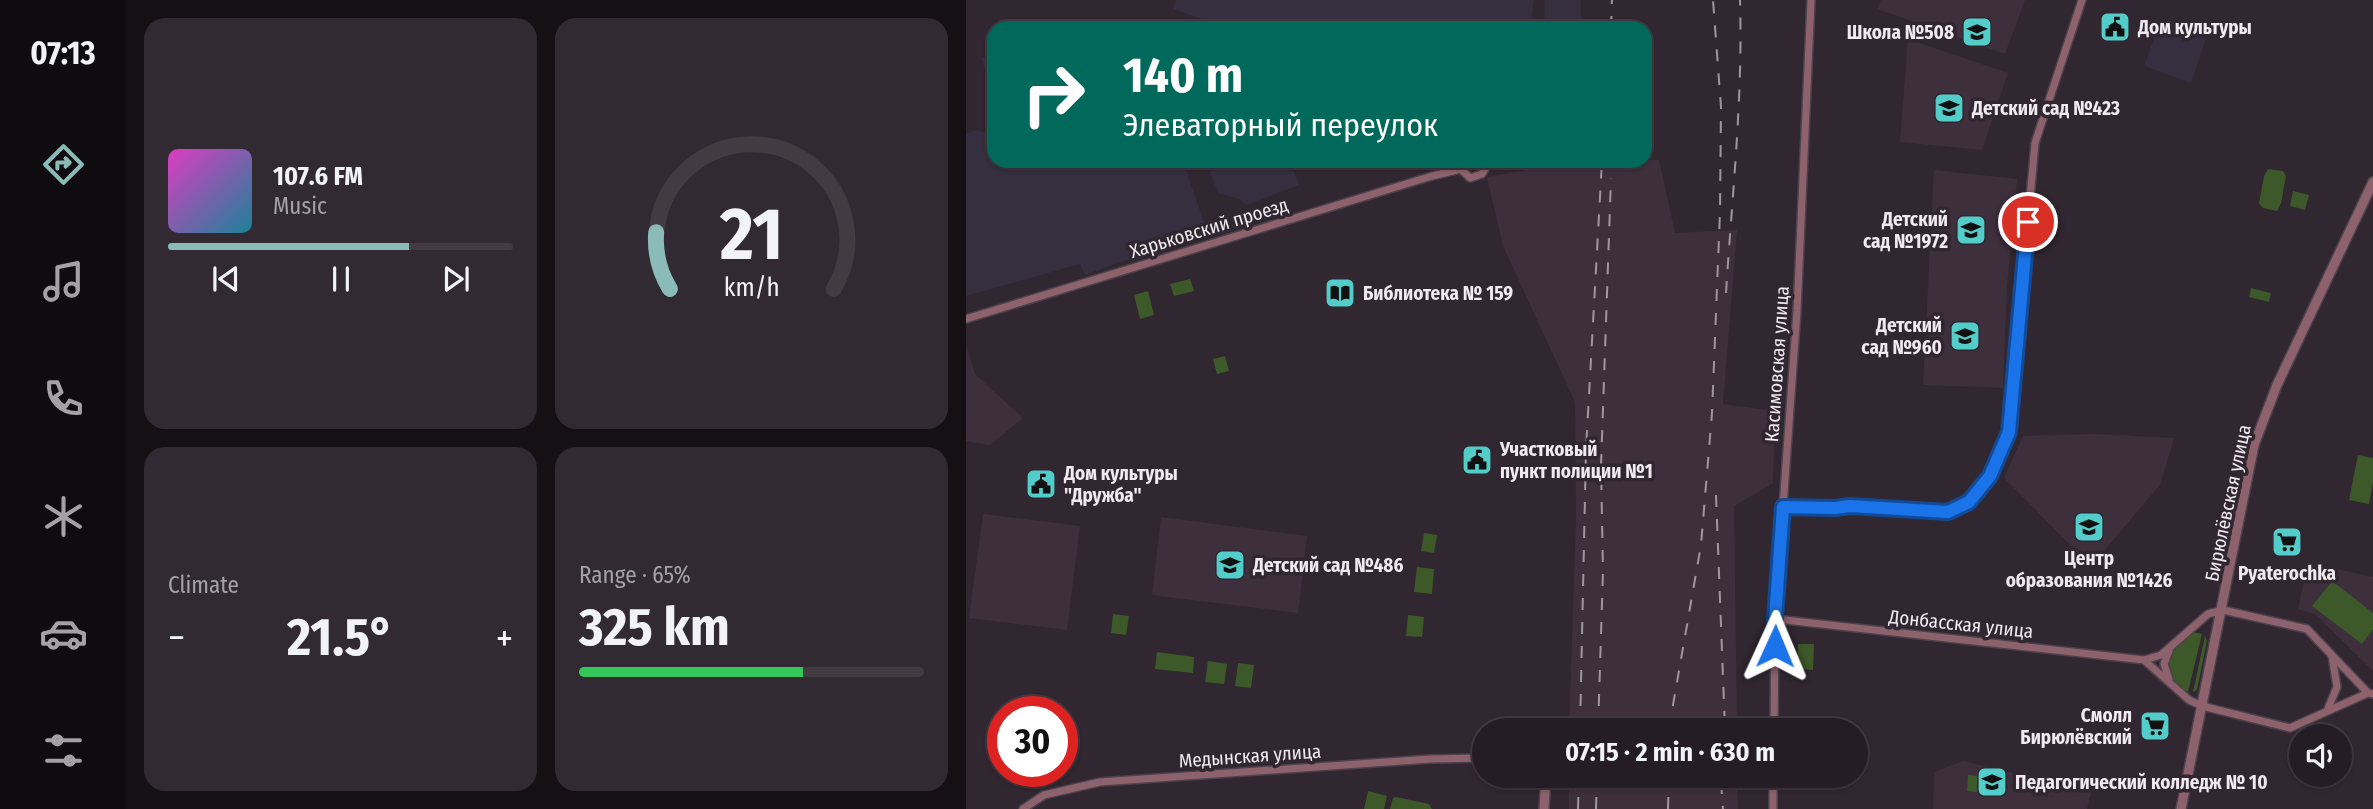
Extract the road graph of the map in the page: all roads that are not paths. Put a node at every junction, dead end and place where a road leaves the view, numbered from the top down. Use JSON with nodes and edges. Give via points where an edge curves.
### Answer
{"nodes":[{"id":1,"x":1811,"y":0,"type":"edge"},
{"id":2,"x":2082,"y":0,"type":"edge"},
{"id":3,"x":1453,"y":168,"type":"edge"},
{"id":4,"x":1463,"y":168,"type":"edge"},
{"id":5,"x":1485,"y":168,"type":"edge"},
{"id":6,"x":2373,"y":182,"type":"edge"},
{"id":7,"x":966,"y":319,"type":"edge"},
{"id":8,"x":1783,"y":507,"type":"junction"},
{"id":9,"x":2223,"y":610,"type":"junction"},
{"id":10,"x":1775,"y":619,"type":"junction"},
{"id":11,"x":2173,"y":644,"type":"junction"},
{"id":12,"x":2331,"y":654,"type":"junction"},
{"id":13,"x":2144,"y":660,"type":"junction"},
{"id":14,"x":2172,"y":685,"type":"junction"},
{"id":15,"x":2370,"y":694,"type":"edge"},
{"id":16,"x":2202,"y":706,"type":"junction"},
{"id":17,"x":2327,"y":712,"type":"junction"},
{"id":18,"x":1774,"y":718,"type":"edge"},
{"id":19,"x":1472,"y":758,"type":"edge"},
{"id":20,"x":1545,"y":788,"type":"edge"},
{"id":21,"x":1773,"y":788,"type":"edge"},
{"id":22,"x":1023,"y":809,"type":"edge"},
{"id":23,"x":1544,"y":809,"type":"edge"},
{"id":24,"x":1773,"y":809,"type":"edge"},
{"id":25,"x":2181,"y":809,"type":"edge"}],
"edges":[{"from":1,"to":8,"type":"street","name":"Касимовская улица"},
{"from":2,"to":8,"type":"street","via":[[2032,159],[2009,432],[1996,467],[1969,502],[1948,512]]},
{"from":3,"to":7,"type":"street","name":"Харьковский проезд"},
{"from":4,"to":5,"type":"street","name":"Харьковский проезд","via":[[1465,175],[1477,177]]},
{"from":6,"to":9,"type":"street","name":"Бирюлёвская улица","via":[[2254,445]]},
{"from":8,"to":10,"type":"street","name":"Касимовская улица"},
{"from":9,"to":11,"type":"street","via":[[2208,614]]},
{"from":9,"to":12,"type":"street","via":[[2307,629]]},
{"from":9,"to":16,"type":"street","name":"Бирюлёвская улица"},
{"from":10,"to":13,"type":"street","name":"Донбасская улица"},
{"from":10,"to":18,"type":"street","name":"Касимовская улица"},
{"from":11,"to":13,"type":"street","via":[[2156,658]]},
{"from":11,"to":14,"type":"street","via":[[2164,664]]},
{"from":12,"to":15,"type":"street"},
{"from":12,"to":17,"type":"street","via":[[2337,687]]},
{"from":13,"to":14,"type":"street"},
{"from":14,"to":16,"type":"street"},
{"from":15,"to":17,"type":"street"},
{"from":16,"to":17,"type":"street","via":[[2290,728]]},
{"from":16,"to":25,"type":"street","name":"Бирюлёвская улица"},
{"from":19,"to":22,"type":"street","name":"Медынская улица","via":[[1100,782],[1044,795]]},
{"from":20,"to":23,"type":"street"},
{"from":21,"to":24,"type":"street"}]}
